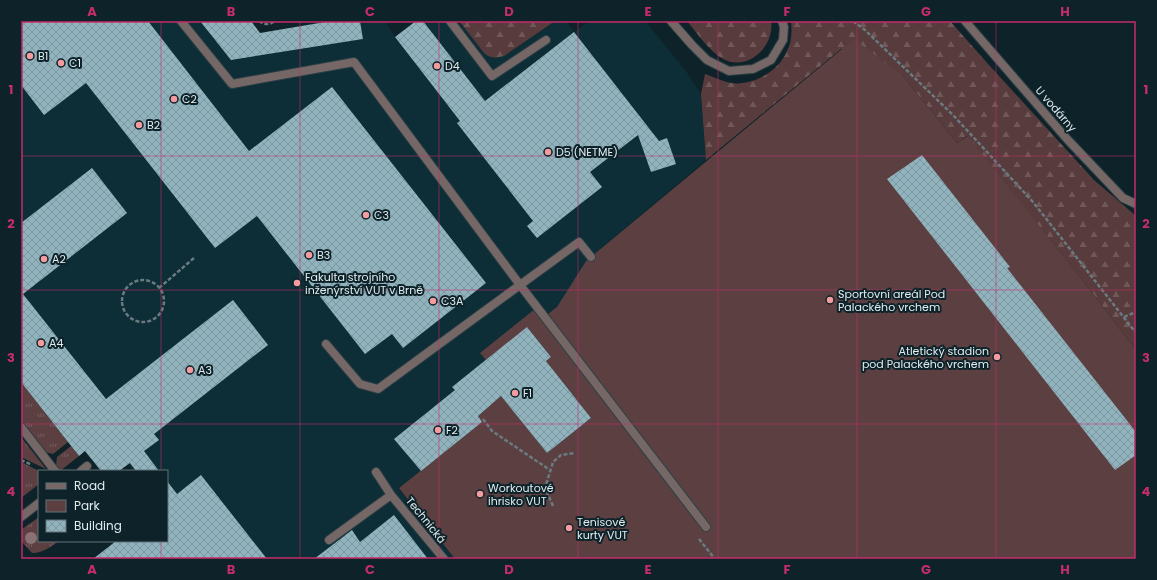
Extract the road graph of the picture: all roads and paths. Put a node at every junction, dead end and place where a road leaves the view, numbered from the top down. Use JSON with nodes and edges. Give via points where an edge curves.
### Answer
{"nodes":[{"id":1,"x":181,"y":21,"type":"edge"},
{"id":2,"x":259,"y":21,"type":"edge"},
{"id":3,"x":275,"y":21,"type":"edge"},
{"id":4,"x":450,"y":21,"type":"edge"},
{"id":5,"x":671,"y":21,"type":"edge"},
{"id":6,"x":782,"y":21,"type":"edge"},
{"id":7,"x":853,"y":21,"type":"edge"},
{"id":8,"x":965,"y":21,"type":"edge"},
{"id":9,"x":546,"y":40,"type":"dead end"},
{"id":10,"x":1136,"y":204,"type":"edge"},
{"id":11,"x":591,"y":257,"type":"dead end"},
{"id":12,"x":194,"y":258,"type":"dead end"},
{"id":13,"x":520,"y":285,"type":"junction"},
{"id":14,"x":159,"y":288,"type":"junction"},
{"id":15,"x":1136,"y":312,"type":"edge"},
{"id":16,"x":1124,"y":317,"type":"junction"},
{"id":17,"x":1136,"y":333,"type":"edge"},
{"id":18,"x":326,"y":344,"type":"dead end"},
{"id":19,"x":483,"y":419,"type":"dead end"},
{"id":20,"x":21,"y":428,"type":"edge"},
{"id":21,"x":575,"y":453,"type":"dead end"},
{"id":22,"x":54,"y":470,"type":"edge"},
{"id":23,"x":550,"y":470,"type":"junction"},
{"id":24,"x":376,"y":472,"type":"dead end"},
{"id":25,"x":391,"y":495,"type":"junction"},
{"id":26,"x":38,"y":504,"type":"edge"},
{"id":27,"x":553,"y":506,"type":"dead end"},
{"id":28,"x":21,"y":517,"type":"edge"},
{"id":29,"x":706,"y":527,"type":"dead end"},
{"id":30,"x":695,"y":535,"type":"dead end"},
{"id":31,"x":329,"y":540,"type":"dead end"},
{"id":32,"x":444,"y":559,"type":"edge"},
{"id":33,"x":714,"y":559,"type":"edge"}],
"edges":[{"from":1,"to":13,"type":"street","via":[[232,84],[354,62]]},
{"from":2,"to":3,"type":"path","via":[[265,24]]},
{"from":4,"to":9,"type":"street","via":[[492,76]]},
{"from":5,"to":6,"type":"street","via":[[707,60],[729,71],[753,69],[771,60],[783,40]]},
{"from":7,"to":16,"type":"path","via":[[953,115],[1033,202]]},
{"from":8,"to":10,"type":"street","name":"U vodárny","via":[[1067,139],[1124,198]]},
{"from":11,"to":13,"type":"street","via":[[579,242]]},
{"from":12,"to":14,"type":"path"},
{"from":13,"to":18,"type":"street","via":[[378,389],[360,384]]},
{"from":13,"to":29,"type":"street"},
{"from":14,"to":14,"type":"path","via":[[164,301],[160,314],[155,318],[142,322],[125,312],[122,298],[128,287],[134,283],[147,281]]},
{"from":15,"to":16,"type":"path"},
{"from":16,"to":17,"type":"path"},
{"from":19,"to":23,"type":"path","via":[[492,430]]},
{"from":20,"to":22,"type":"street"},
{"from":21,"to":23,"type":"path","via":[[561,456],[553,462]]},
{"from":23,"to":27,"type":"path","via":[[545,488]]},
{"from":24,"to":25,"type":"street","name":"Technická"},
{"from":25,"to":31,"type":"street","name":"Technická"},
{"from":25,"to":32,"type":"street","name":"Technická"},
{"from":26,"to":28,"type":"street"},
{"from":30,"to":33,"type":"path"}]}
